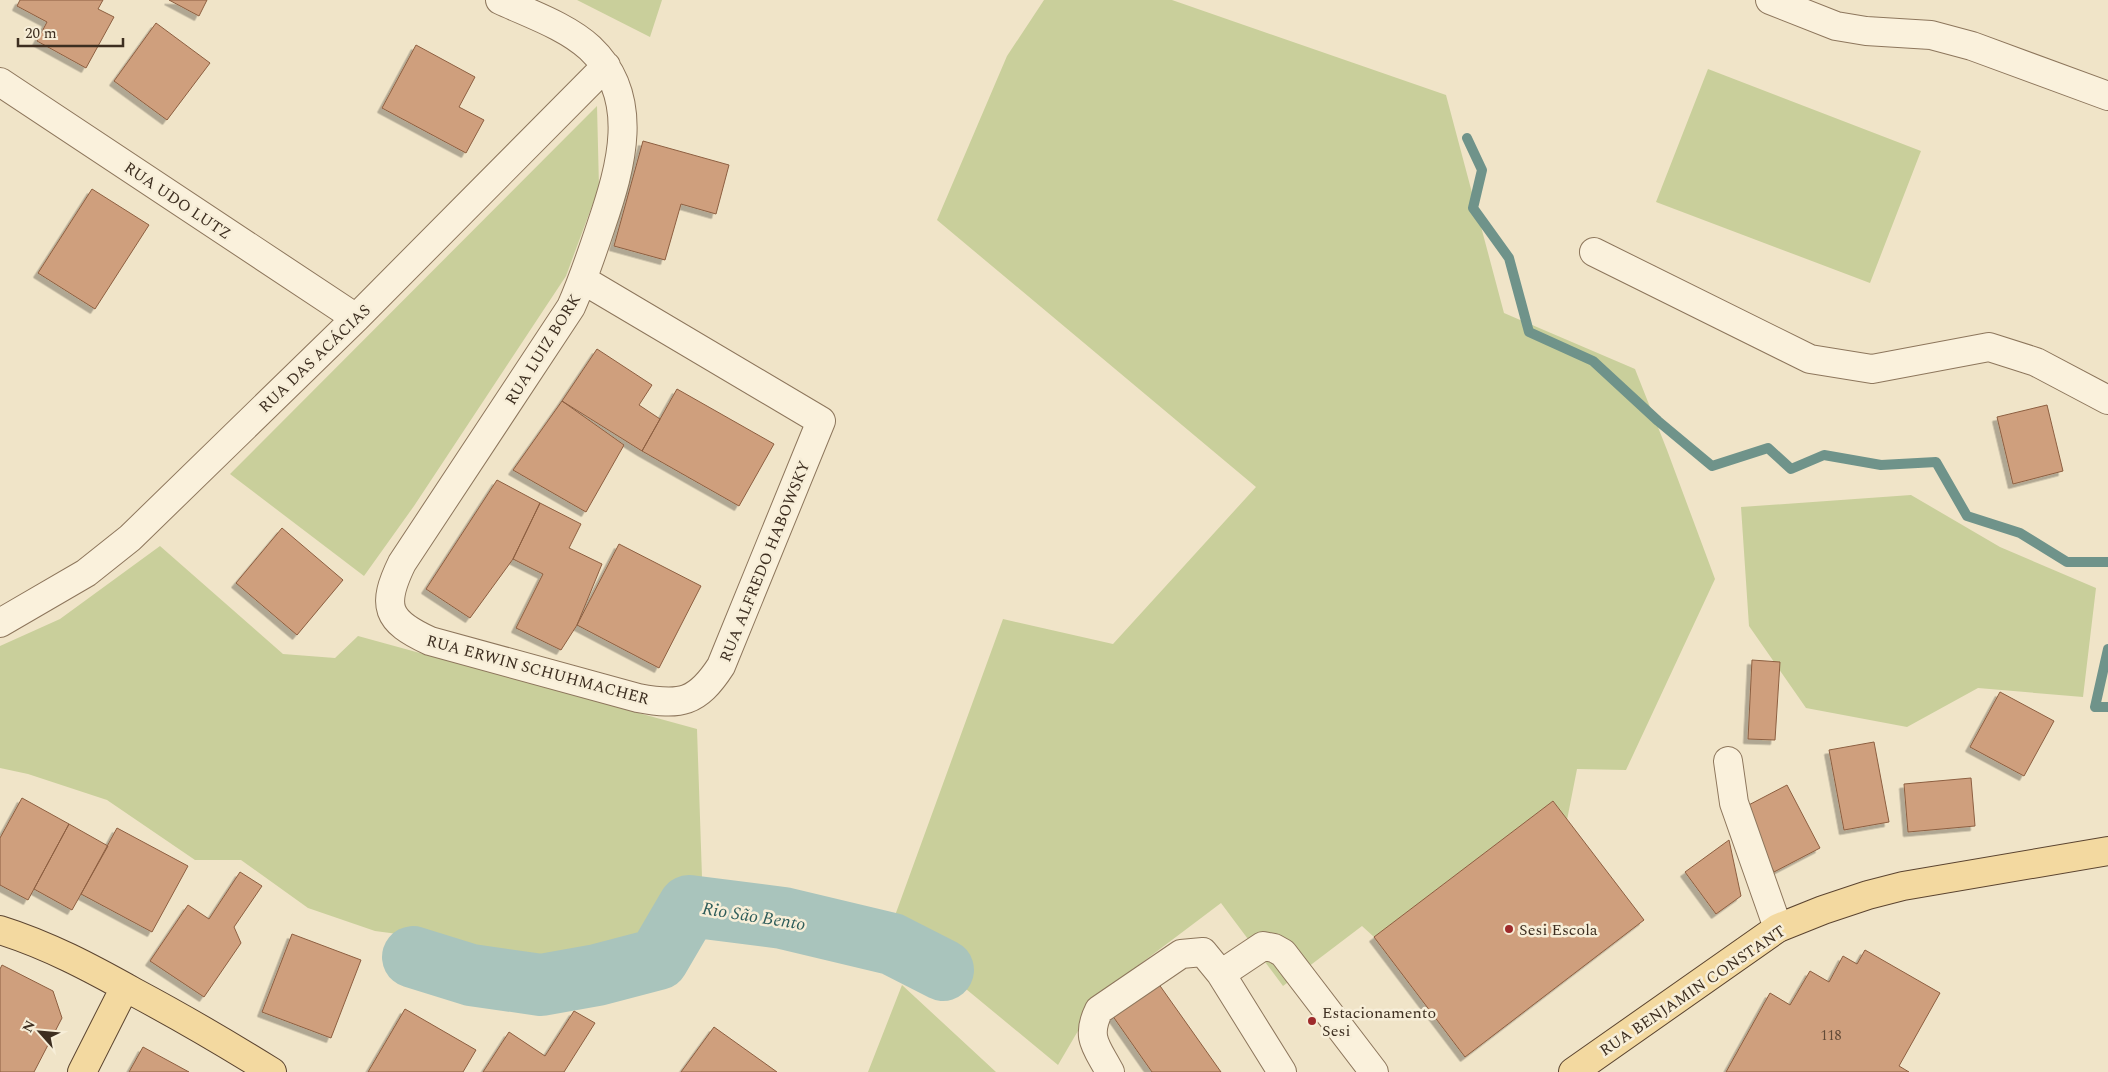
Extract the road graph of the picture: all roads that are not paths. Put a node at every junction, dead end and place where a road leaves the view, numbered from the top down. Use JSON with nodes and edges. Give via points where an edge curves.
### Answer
{"nodes":[{"id":1,"x":500,"y":0,"type":"edge"},
{"id":2,"x":1770,"y":0,"type":"edge"},
{"id":3,"x":606,"y":66,"type":"junction"},
{"id":4,"x":0,"y":82,"type":"edge"},
{"id":5,"x":2108,"y":96,"type":"edge"},
{"id":6,"x":1594,"y":252,"type":"dead end"},
{"id":7,"x":583,"y":280,"type":"junction"},
{"id":8,"x":356,"y":318,"type":"junction"},
{"id":9,"x":2108,"y":400,"type":"edge"},
{"id":10,"x":390,"y":608,"type":"joint"},
{"id":11,"x":0,"y":623,"type":"edge"},
{"id":12,"x":696,"y":694,"type":"joint"},
{"id":13,"x":1728,"y":762,"type":"dead end"},
{"id":14,"x":2108,"y":851,"type":"edge"},
{"id":15,"x":1778,"y":928,"type":"junction"},
{"id":16,"x":0,"y":930,"type":"edge"},
{"id":17,"x":1221,"y":974,"type":"junction"},
{"id":18,"x":125,"y":986,"type":"junction"},
{"id":19,"x":82,"y":1072,"type":"edge"},
{"id":20,"x":272,"y":1072,"type":"edge"},
{"id":21,"x":1110,"y":1072,"type":"edge"},
{"id":22,"x":1282,"y":1072,"type":"edge"},
{"id":23,"x":1374,"y":1072,"type":"edge"},
{"id":24,"x":1573,"y":1072,"type":"edge"}],
"edges":[{"from":1,"to":3,"type":"street","via":[[569,33]]},
{"from":2,"to":5,"type":"street","via":[[1836,26],[1931,35],[1972,46]]},
{"from":3,"to":7,"type":"street","name":"RUA LUIZ BORK","via":[[620,106],[622,157]]},
{"from":3,"to":8,"type":"street","name":"RUA DAS ACÁCIAS"},
{"from":4,"to":8,"type":"street","name":"RUA UDO LUTZ"},
{"from":6,"to":9,"type":"street","via":[[1810,359],[1872,369],[1989,347],[2036,362]]},
{"from":7,"to":10,"type":"street","name":"RUA LUIZ BORK","via":[[555,333],[402,563],[394,579]]},
{"from":7,"to":12,"type":"street","name":"RUA ALFREDO HABOWSKY","via":[[821,421],[721,666],[710,683]]},
{"from":8,"to":11,"type":"street","name":"RUA DAS ACÁCIAS","via":[[130,538],[86,574]]},
{"from":10,"to":12,"type":"street","name":"RUA ERWIN SCHUHMACHER","via":[[396,620],[410,632],[430,641],[662,703],[681,702]]},
{"from":13,"to":15,"type":"street","via":[[1734,803]]},
{"from":14,"to":15,"type":"main road","name":"RUA BENJAMIN CONSTANT","via":[[1903,886],[1823,910]]},
{"from":15,"to":24,"type":"main road","name":"RUA BENJAMIN CONSTANT"},
{"from":16,"to":18,"type":"main road","via":[[54,950]]},
{"from":17,"to":21,"type":"street","via":[[1203,952],[1181,954],[1099,1010],[1091,1035]]},
{"from":17,"to":22,"type":"street"},
{"from":17,"to":23,"type":"street","via":[[1263,946],[1283,953]]},
{"from":18,"to":19,"type":"main road"},
{"from":18,"to":20,"type":"main road"}]}
